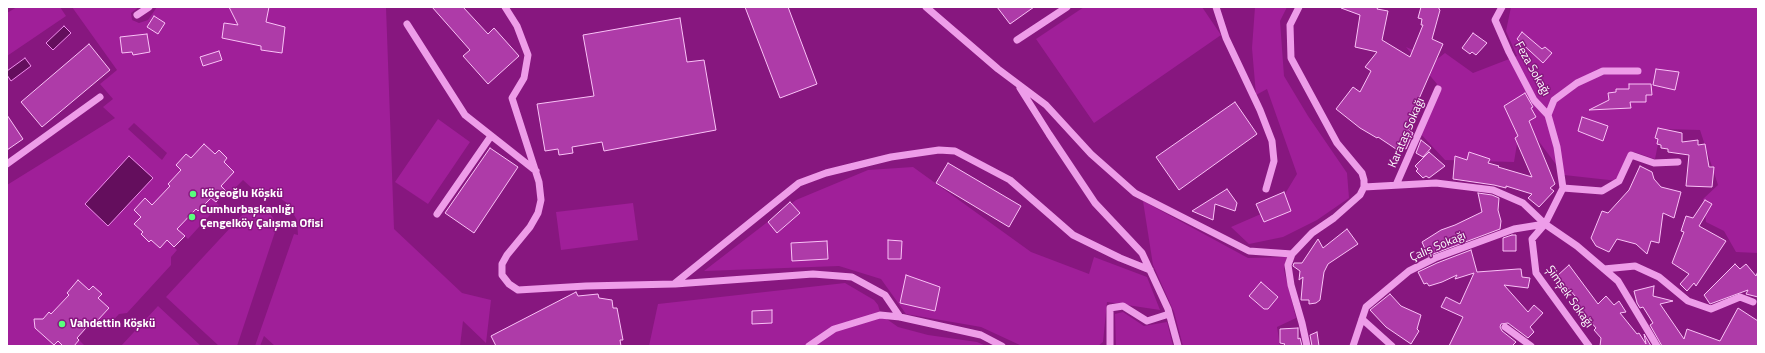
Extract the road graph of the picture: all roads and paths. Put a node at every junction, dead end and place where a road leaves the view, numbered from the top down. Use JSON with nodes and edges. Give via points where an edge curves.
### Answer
{"nodes":[{"id":1,"x":149,"y":7,"type":"edge"},
{"id":2,"x":505,"y":7,"type":"edge"},
{"id":3,"x":926,"y":7,"type":"edge"},
{"id":4,"x":1067,"y":7,"type":"edge"},
{"id":5,"x":1216,"y":7,"type":"edge"},
{"id":6,"x":1299,"y":7,"type":"edge"},
{"id":7,"x":1502,"y":7,"type":"edge"},
{"id":8,"x":137,"y":15,"type":"dead end"},
{"id":9,"x":407,"y":24,"type":"dead end"},
{"id":10,"x":1016,"y":40,"type":"dead end"},
{"id":11,"x":1638,"y":71,"type":"dead end"},
{"id":12,"x":1018,"y":84,"type":"junction"},
{"id":13,"x":1438,"y":89,"type":"dead end"},
{"id":14,"x":100,"y":97,"type":"dead end"},
{"id":15,"x":1548,"y":115,"type":"junction"},
{"id":16,"x":491,"y":136,"type":"junction"},
{"id":17,"x":1678,"y":162,"type":"dead end"},
{"id":18,"x":7,"y":164,"type":"edge"},
{"id":19,"x":536,"y":171,"type":"junction"},
{"id":20,"x":1396,"y":185,"type":"junction"},
{"id":21,"x":1364,"y":187,"type":"junction"},
{"id":22,"x":1563,"y":188,"type":"junction"},
{"id":23,"x":1266,"y":189,"type":"dead end"},
{"id":24,"x":437,"y":214,"type":"dead end"},
{"id":25,"x":1545,"y":224,"type":"junction"},
{"id":26,"x":1292,"y":254,"type":"junction"},
{"id":27,"x":1604,"y":268,"type":"junction"},
{"id":28,"x":1150,"y":270,"type":"junction"},
{"id":29,"x":674,"y":284,"type":"junction"},
{"id":30,"x":1754,"y":302,"type":"dead end"},
{"id":31,"x":1169,"y":314,"type":"junction"},
{"id":32,"x":900,"y":317,"type":"junction"},
{"id":33,"x":1362,"y":319,"type":"junction"},
{"id":34,"x":1505,"y":327,"type":"dead end"},
{"id":35,"x":809,"y":346,"type":"edge"},
{"id":36,"x":1002,"y":346,"type":"edge"},
{"id":37,"x":1110,"y":346,"type":"edge"},
{"id":38,"x":1178,"y":346,"type":"edge"},
{"id":39,"x":1307,"y":346,"type":"edge"},
{"id":40,"x":1353,"y":346,"type":"edge"},
{"id":41,"x":1392,"y":346,"type":"edge"},
{"id":42,"x":1531,"y":346,"type":"edge"},
{"id":43,"x":1589,"y":346,"type":"edge"},
{"id":44,"x":1656,"y":346,"type":"edge"}],
"edges":[{"from":1,"to":8,"type":"street"},
{"from":2,"to":19,"type":"street","via":[[517,26],[528,55],[524,78],[512,98]]},
{"from":3,"to":12,"type":"street"},
{"from":4,"to":10,"type":"street"},
{"from":5,"to":23,"type":"street","via":[[1226,38],[1272,141],[1274,161]]},
{"from":6,"to":21,"type":"street","via":[[1290,25],[1292,58],[1337,143],[1362,173]]},
{"from":7,"to":15,"type":"street","name":"Feza Sokağı","via":[[1495,20],[1534,100]]},
{"from":9,"to":16,"type":"street","via":[[465,115]]},
{"from":11,"to":15,"type":"street","via":[[1603,71],[1577,82],[1554,100]]},
{"from":12,"to":26,"type":"street","via":[[1046,105],[1091,154],[1135,193],[1248,251]]},
{"from":12,"to":28,"type":"street","via":[[1095,203],[1142,253]]},
{"from":13,"to":20,"type":"street","name":"Karataş Sokağı"},
{"from":14,"to":18,"type":"street"},
{"from":15,"to":22,"type":"street","name":"Feza Sokağı","via":[[1557,147]]},
{"from":16,"to":19,"type":"street"},
{"from":16,"to":24,"type":"street"},
{"from":17,"to":22,"type":"street","via":[[1654,163],[1630,155],[1618,181],[1602,191]]},
{"from":19,"to":29,"type":"street","via":[[540,200],[538,213],[502,264],[502,274],[509,284],[518,290]]},
{"from":20,"to":21,"type":"street"},
{"from":20,"to":25,"type":"street","via":[[1436,183],[1493,190],[1523,203]]},
{"from":21,"to":26,"type":"street","via":[[1360,195],[1312,233]]},
{"from":22,"to":25,"type":"street","name":"Şimşek Sokağı"},
{"from":25,"to":27,"type":"street"},
{"from":25,"to":33,"type":"street","name":"Çalış Sokağı","via":[[1514,229],[1435,258],[1409,271],[1366,307]]},
{"from":25,"to":43,"type":"street","name":"Şimşek Sokağı","via":[[1532,239],[1536,273]]},
{"from":26,"to":39,"type":"street","via":[[1288,265],[1291,285]]},
{"from":27,"to":30,"type":"street","via":[[1635,266],[1659,277],[1688,301],[1712,309],[1740,297]]},
{"from":27,"to":44,"type":"street","via":[[1618,281]]},
{"from":28,"to":29,"type":"street","via":[[1073,235],[1010,180],[955,151],[939,150],[877,160],[799,183]]},
{"from":28,"to":31,"type":"street"},
{"from":29,"to":32,"type":"street","via":[[813,274],[852,277],[885,295]]},
{"from":31,"to":37,"type":"street","via":[[1147,321],[1123,306],[1110,308]]},
{"from":31,"to":38,"type":"street"},
{"from":32,"to":35,"type":"street","via":[[880,315],[834,329]]},
{"from":32,"to":36,"type":"street","via":[[981,335]]},
{"from":33,"to":40,"type":"street","name":"Çalış Sokağı"},
{"from":33,"to":41,"type":"street"},
{"from":34,"to":42,"type":"street"}]}
